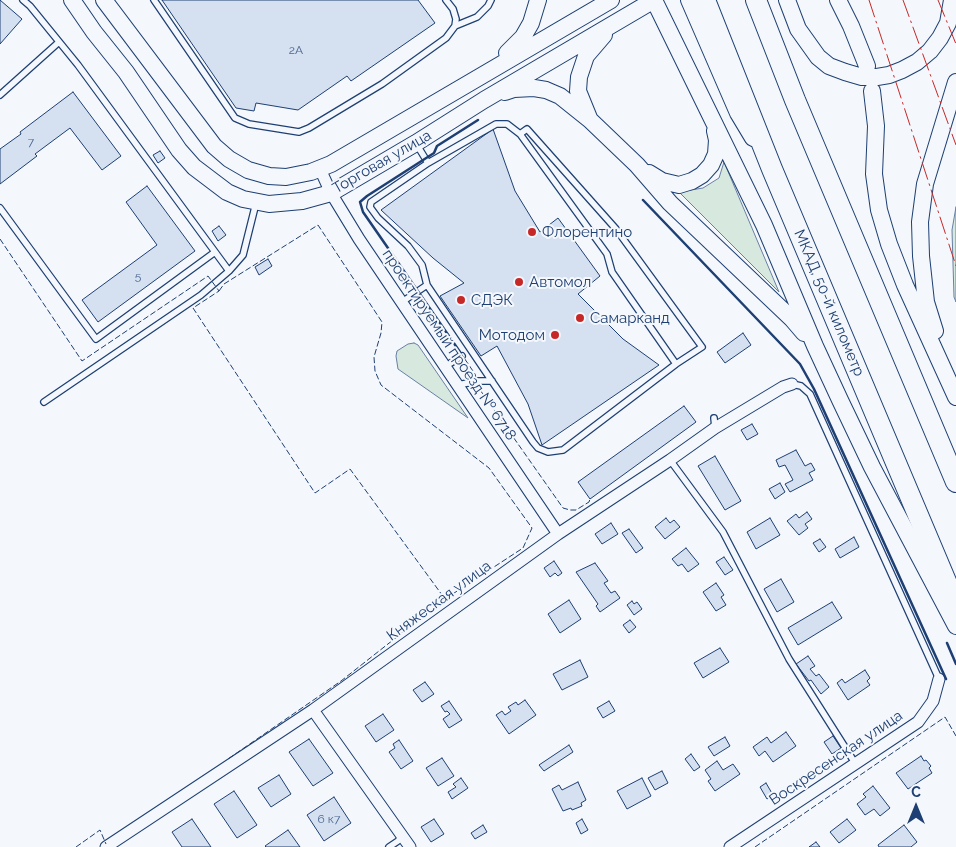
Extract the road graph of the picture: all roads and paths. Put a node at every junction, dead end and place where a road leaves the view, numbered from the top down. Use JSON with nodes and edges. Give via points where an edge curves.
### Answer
{"nodes":[{"id":1,"x":23,"y":0,"type":"edge"},
{"id":2,"x":72,"y":0,"type":"edge"},
{"id":3,"x":104,"y":0,"type":"edge"},
{"id":4,"x":154,"y":0,"type":"edge"},
{"id":5,"x":446,"y":0,"type":"edge"},
{"id":6,"x":491,"y":0,"type":"edge"},
{"id":7,"x":538,"y":0,"type":"edge"},
{"id":8,"x":611,"y":0,"type":"edge"},
{"id":9,"x":654,"y":0,"type":"edge"},
{"id":10,"x":689,"y":0,"type":"edge"},
{"id":11,"x":705,"y":0,"type":"edge"},
{"id":12,"x":756,"y":0,"type":"edge"},
{"id":13,"x":787,"y":0,"type":"edge"},
{"id":14,"x":838,"y":0,"type":"edge"},
{"id":15,"x":952,"y":0,"type":"edge"},
{"id":16,"x":614,"y":24,"type":"junction"},
{"id":17,"x":455,"y":26,"type":"junction"},
{"id":18,"x":59,"y":42,"type":"junction"},
{"id":19,"x":866,"y":66,"type":"dead end"},
{"id":20,"x":492,"y":69,"type":"junction"},
{"id":21,"x":956,"y":82,"type":"edge"},
{"id":22,"x":872,"y":91,"type":"dead end"},
{"id":23,"x":0,"y":95,"type":"edge"},
{"id":24,"x":484,"y":100,"type":"junction"},
{"id":25,"x":711,"y":117,"type":"junction"},
{"id":26,"x":590,"y":120,"type":"junction"},
{"id":27,"x":520,"y":134,"type":"junction"},
{"id":28,"x":416,"y":143,"type":"junction"},
{"id":29,"x":428,"y":164,"type":"junction"},
{"id":30,"x":636,"y":166,"type":"junction"},
{"id":31,"x":320,"y":169,"type":"junction"},
{"id":32,"x":772,"y":169,"type":"junction"},
{"id":33,"x":332,"y":193,"type":"junction"},
{"id":34,"x":256,"y":202,"type":"junction"},
{"id":35,"x":0,"y":208,"type":"edge"},
{"id":36,"x":215,"y":252,"type":"junction"},
{"id":37,"x":229,"y":271,"type":"junction"},
{"id":38,"x":428,"y":285,"type":"junction"},
{"id":39,"x":402,"y":302,"type":"junction"},
{"id":40,"x":815,"y":346,"type":"junction"},
{"id":41,"x":462,"y":356,"type":"dead end"},
{"id":42,"x":676,"y":364,"type":"junction"},
{"id":43,"x":446,"y":366,"type":"junction"},
{"id":44,"x":949,"y":379,"type":"junction"},
{"id":45,"x":492,"y":381,"type":"junction"},
{"id":46,"x":792,"y":384,"type":"joint"},
{"id":47,"x":458,"y":385,"type":"junction"},
{"id":48,"x":956,"y":397,"type":"edge"},
{"id":49,"x":44,"y":402,"type":"dead end"},
{"id":50,"x":670,"y":460,"type":"junction"},
{"id":51,"x":956,"y":482,"type":"edge"},
{"id":52,"x":558,"y":534,"type":"junction"},
{"id":53,"x":956,"y":605,"type":"edge"},
{"id":54,"x":956,"y":626,"type":"edge"},
{"id":55,"x":939,"y":679,"type":"joint"},
{"id":56,"x":313,"y":710,"type":"junction"},
{"id":57,"x":855,"y":763,"type":"junction"},
{"id":58,"x":402,"y":836,"type":"junction"},
{"id":59,"x":106,"y":847,"type":"edge"},
{"id":60,"x":389,"y":847,"type":"edge"},
{"id":61,"x":410,"y":847,"type":"edge"},
{"id":62,"x":730,"y":847,"type":"edge"}],
"edges":[{"from":1,"to":18,"type":"lane"},
{"from":2,"to":34,"type":"street","name":"Торговая улица","via":[[194,167],[227,192]]},
{"from":3,"to":31,"type":"street","name":"Торговая улица","via":[[198,126],[228,159],[248,170],[270,176],[286,177]]},
{"from":4,"to":17,"type":"lane","via":[[235,118],[248,124],[299,132],[382,84],[446,38]]},
{"from":5,"to":17,"type":"lane","via":[[456,19]]},
{"from":6,"to":17,"type":"lane","via":[[477,17]]},
{"from":7,"to":20,"type":"street","via":[[523,37]]},
{"from":8,"to":20,"type":"street","name":"Торговая улица"},
{"from":9,"to":16,"type":"street","name":"Торговая улица"},
{"from":9,"to":25,"type":"street"},
{"from":10,"to":32,"type":"street","via":[[738,113]]},
{"from":11,"to":32,"type":"highway","name":"МКАД, 50-й километр"},
{"from":12,"to":51,"type":"highway"},
{"from":13,"to":15,"type":"street","via":[[798,29],[818,57],[829,66],[845,72],[877,77],[902,70],[930,51],[948,23]]},
{"from":14,"to":19,"type":"street"},
{"from":16,"to":24,"type":"street","name":"Торговая улица"},
{"from":16,"to":26,"type":"street","via":[[582,65],[578,91]]},
{"from":18,"to":23,"type":"lane"},
{"from":18,"to":36,"type":"lane"},
{"from":20,"to":31,"type":"street","name":"Торговая улица"},
{"from":21,"to":44,"type":"street","via":[[925,184],[920,222],[926,302]]},
{"from":22,"to":44,"type":"street","via":[[876,126],[874,174],[888,244]]},
{"from":24,"to":26,"type":"street","via":[[514,88],[546,90],[560,96]]},
{"from":24,"to":28,"type":"street","name":"Торговая улица"},
{"from":25,"to":30,"type":"street","via":[[717,140],[716,154],[702,175],[679,185],[662,181]]},
{"from":25,"to":40,"type":"street","via":[[764,225]]},
{"from":26,"to":30,"type":"street"},
{"from":27,"to":29,"type":"lane","via":[[508,124],[496,124]]},
{"from":27,"to":42,"type":"lane","via":[[607,254],[612,272]]},
{"from":27,"to":42,"type":"lane","via":[[527,129],[616,229],[702,347]]},
{"from":28,"to":29,"type":"lane"},
{"from":28,"to":33,"type":"street","name":"Торговая улица"},
{"from":29,"to":38,"type":"lane","via":[[370,204],[378,218],[408,246],[422,265]]},
{"from":30,"to":40,"type":"street","via":[[670,203],[792,319]]},
{"from":31,"to":33,"type":"street","name":"проектируемый проезд № 6718"},
{"from":32,"to":53,"type":"highway","name":"МКАД, 50-й километр"},
{"from":33,"to":34,"type":"street","name":"Торговая улица","via":[[294,202]]},
{"from":33,"to":39,"type":"street","name":"проектируемый проезд № 6718"},
{"from":34,"to":37,"type":"lane","via":[[242,254]]},
{"from":35,"to":36,"type":"lane","via":[[96,339]]},
{"from":36,"to":37,"type":"lane"},
{"from":37,"to":49,"type":"lane","via":[[201,296]]},
{"from":38,"to":39,"type":"lane"},
{"from":38,"to":45,"type":"lane"},
{"from":39,"to":43,"type":"street","name":"проектируемый проезд № 6718"},
{"from":40,"to":54,"type":"street","via":[[872,467]]},
{"from":41,"to":43,"type":"lane"},
{"from":42,"to":45,"type":"lane","via":[[563,450],[554,452],[544,451],[533,442]]},
{"from":43,"to":47,"type":"street","name":"проектируемый проезд № 6718"},
{"from":44,"to":48,"type":"street"},
{"from":45,"to":47,"type":"lane"},
{"from":46,"to":50,"type":"street","name":"Княжеская улица","via":[[714,423]]},
{"from":46,"to":55,"type":"lane","via":[[801,386],[810,394]]},
{"from":47,"to":52,"type":"street","name":"проектируемый проезд № 6718"},
{"from":50,"to":52,"type":"street","name":"Княжеская улица"},
{"from":50,"to":57,"type":"lane","via":[[723,532],[789,659]]},
{"from":52,"to":56,"type":"street","name":"Княжеская улица"},
{"from":55,"to":57,"type":"street","name":"Воскресенская улица","via":[[933,701],[918,722]]},
{"from":56,"to":58,"type":"street"},
{"from":56,"to":59,"type":"street","name":"Княжеская улица"},
{"from":57,"to":62,"type":"street","name":"Воскресенская улица"},
{"from":58,"to":60,"type":"lane"},
{"from":58,"to":61,"type":"street"}]}
